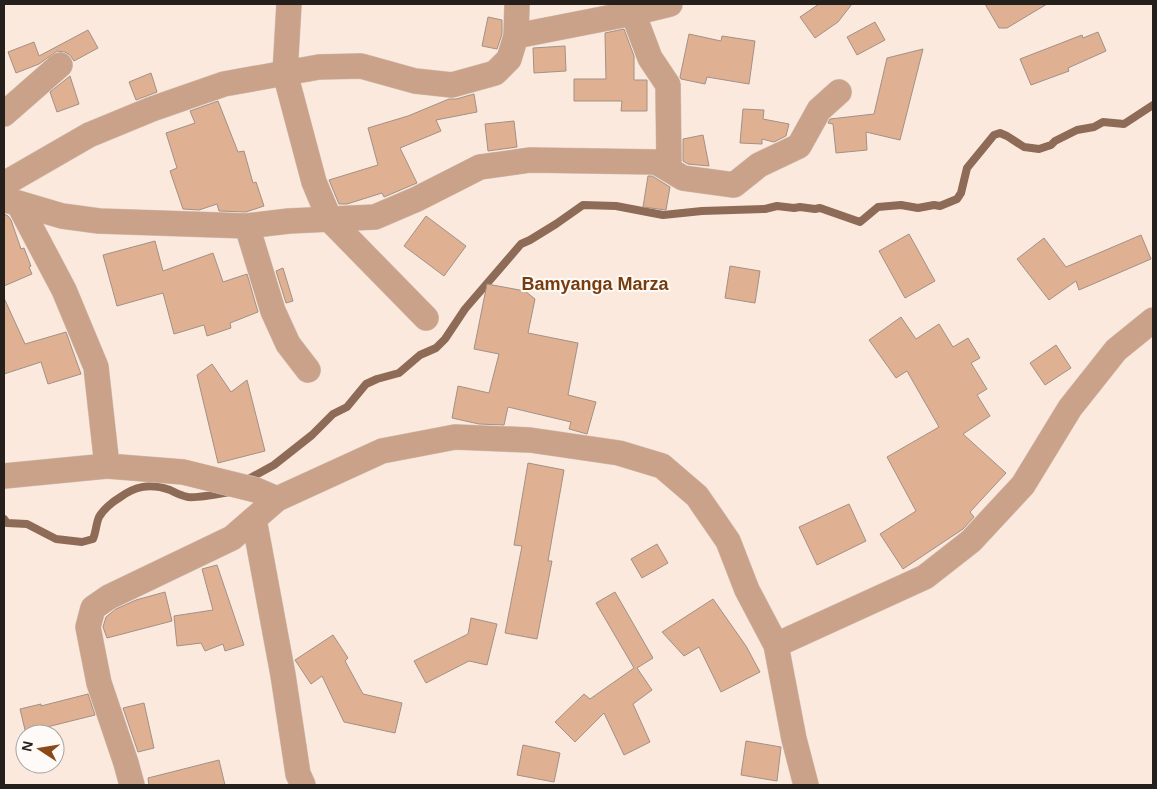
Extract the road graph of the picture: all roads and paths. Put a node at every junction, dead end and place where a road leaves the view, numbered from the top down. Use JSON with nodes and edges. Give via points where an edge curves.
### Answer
{"nodes":[{"id":1,"x":288,"y":4,"type":"edge"},
{"id":2,"x":517,"y":4,"type":"edge"},
{"id":3,"x":670,"y":4,"type":"edge"},
{"id":4,"x":633,"y":13,"type":"junction"},
{"id":5,"x":516,"y":36,"type":"junction"},
{"id":6,"x":60,"y":65,"type":"dead end"},
{"id":7,"x":285,"y":73,"type":"junction"},
{"id":8,"x":839,"y":92,"type":"dead end"},
{"id":9,"x":4,"y":114,"type":"edge"},
{"id":10,"x":669,"y":169,"type":"junction"},
{"id":11,"x":8,"y":196,"type":"edge"},
{"id":12,"x":330,"y":220,"type":"junction"},
{"id":13,"x":247,"y":226,"type":"junction"},
{"id":14,"x":426,"y":318,"type":"dead end"},
{"id":15,"x":1153,"y":320,"type":"edge"},
{"id":16,"x":308,"y":370,"type":"dead end"},
{"id":17,"x":107,"y":466,"type":"junction"},
{"id":18,"x":4,"y":476,"type":"edge"},
{"id":19,"x":267,"y":495,"type":"junction"},
{"id":20,"x":254,"y":519,"type":"junction"},
{"id":21,"x":776,"y":645,"type":"junction"},
{"id":22,"x":132,"y":785,"type":"edge"},
{"id":23,"x":303,"y":785,"type":"edge"},
{"id":24,"x":806,"y":785,"type":"edge"}],
"edges":[{"from":1,"to":7,"type":"street"},
{"from":2,"to":5,"type":"street"},
{"from":3,"to":4,"type":"street"},
{"from":4,"to":5,"type":"street"},
{"from":4,"to":10,"type":"street","via":[[650,58],[668,85]]},
{"from":5,"to":7,"type":"street","via":[[509,59],[495,73],[452,85],[415,81],[361,66],[319,67]]},
{"from":6,"to":9,"type":"street"},
{"from":7,"to":11,"type":"street","via":[[224,84],[89,135]]},
{"from":7,"to":12,"type":"street","via":[[314,182]]},
{"from":8,"to":10,"type":"street","via":[[819,110],[799,146],[759,165],[734,186],[683,178]]},
{"from":10,"to":12,"type":"street","via":[[656,162],[608,160],[530,160],[480,167],[375,217]]},
{"from":11,"to":13,"type":"street","via":[[62,216]]},
{"from":11,"to":17,"type":"street","via":[[64,290],[96,367]]},
{"from":12,"to":13,"type":"street"},
{"from":12,"to":14,"type":"street"},
{"from":13,"to":16,"type":"street","via":[[273,310],[288,344]]},
{"from":15,"to":21,"type":"street","via":[[1116,350],[1070,408],[1023,485],[970,541],[925,577]]},
{"from":17,"to":18,"type":"street"},
{"from":17,"to":19,"type":"street","via":[[183,472]]},
{"from":19,"to":20,"type":"street"},
{"from":19,"to":21,"type":"street","via":[[382,451],[455,437],[530,440],[619,452],[662,466],[697,496],[728,541],[746,590]]},
{"from":20,"to":22,"type":"street","via":[[232,538],[92,608],[88,628],[99,683]]},
{"from":20,"to":23,"type":"street","via":[[298,774]]},
{"from":21,"to":24,"type":"street"}]}
